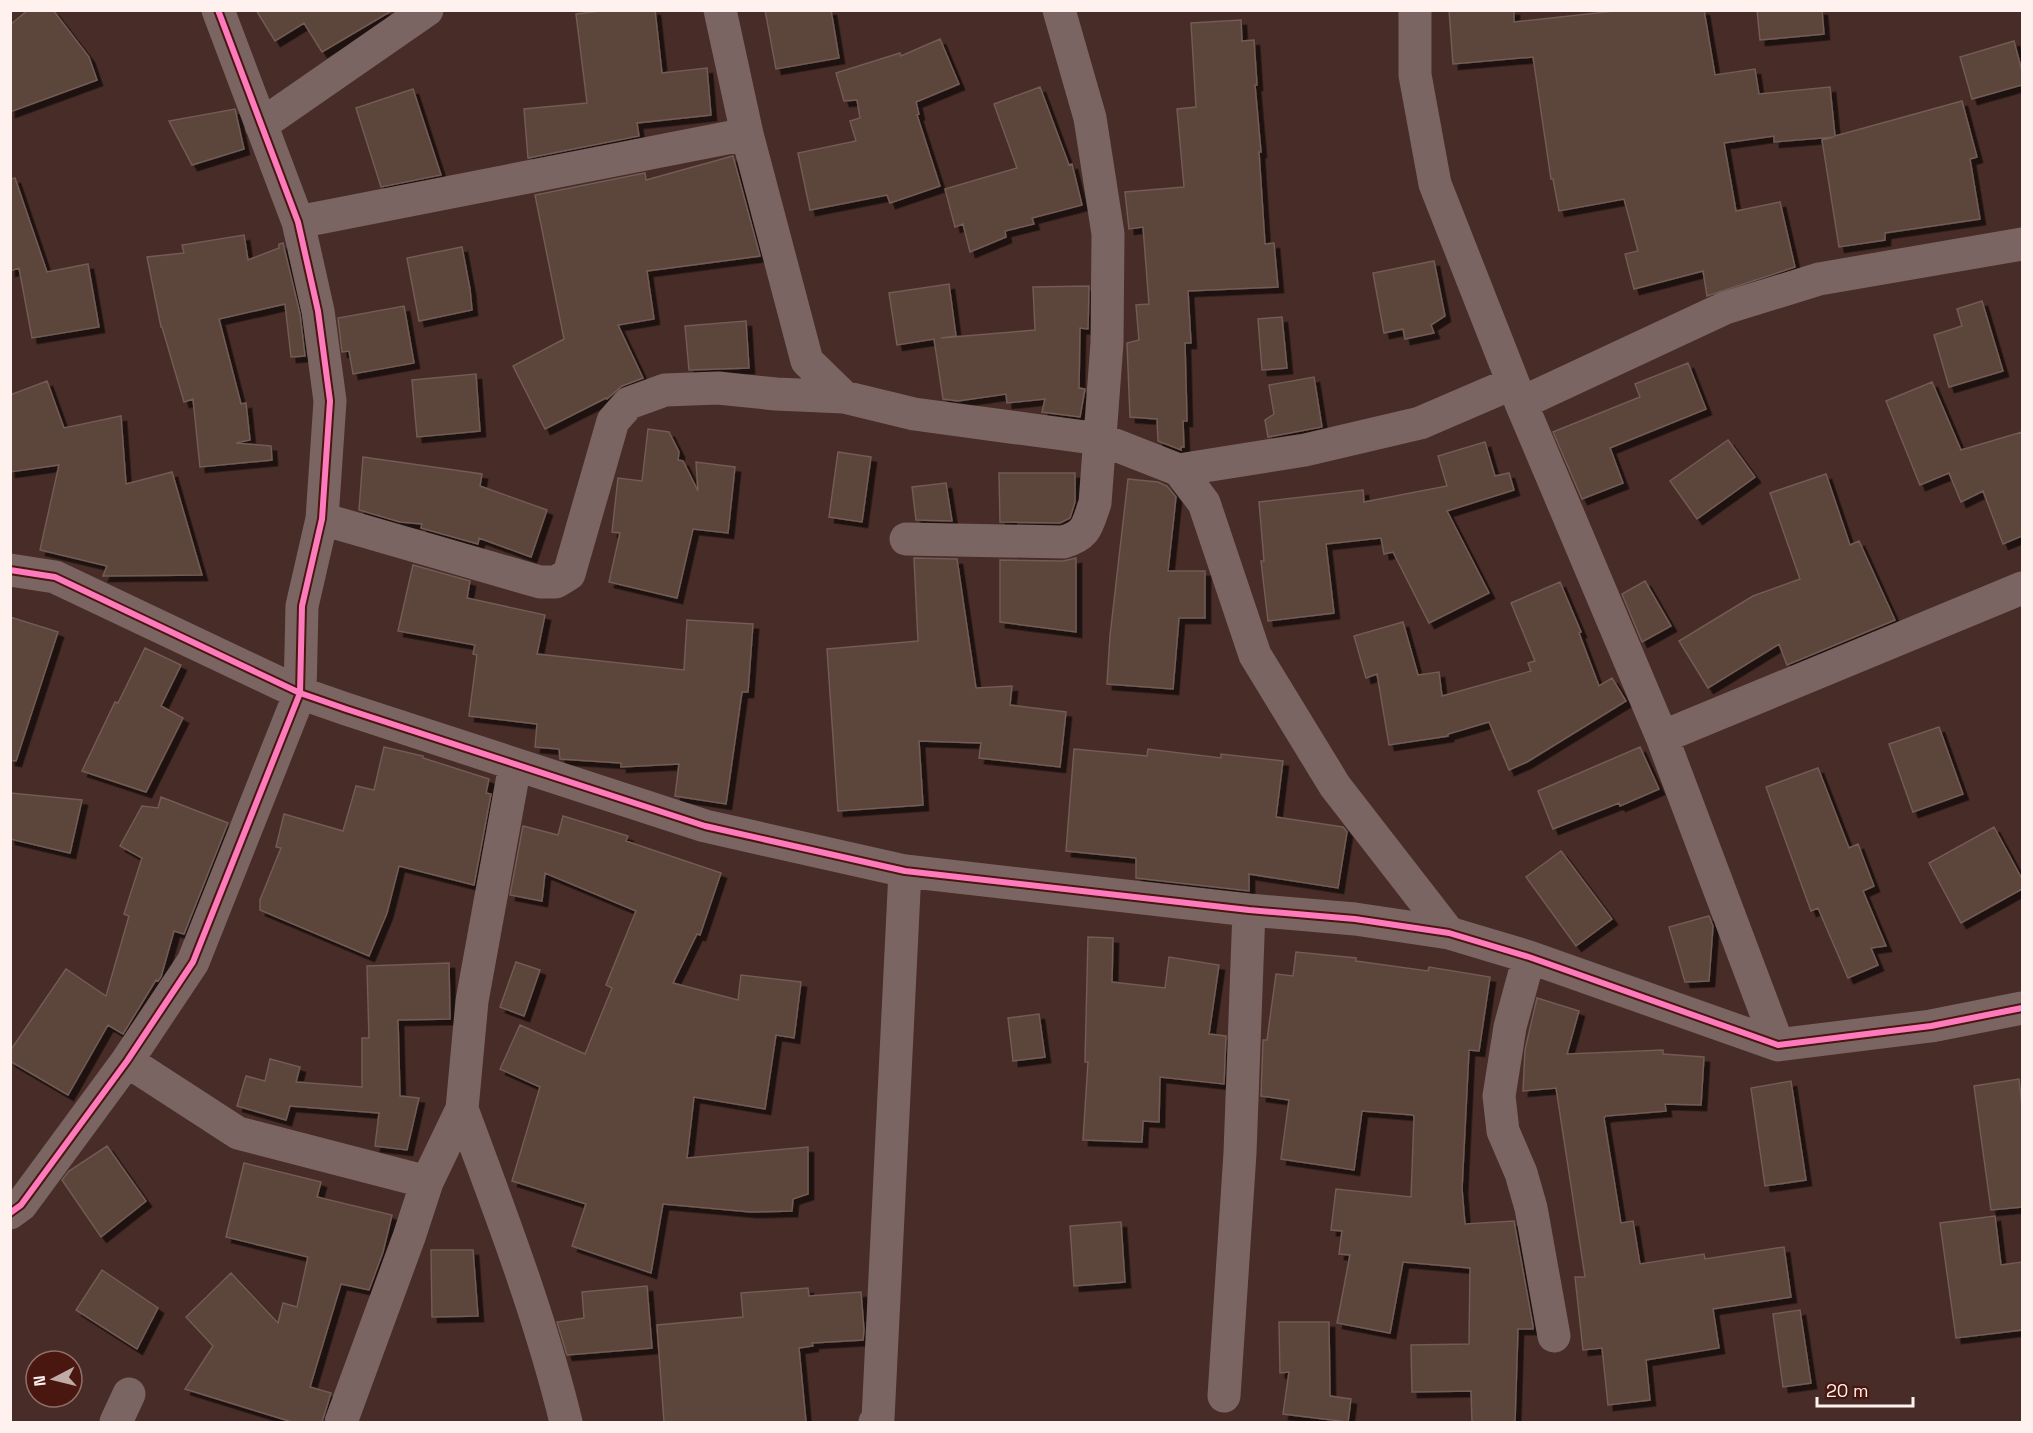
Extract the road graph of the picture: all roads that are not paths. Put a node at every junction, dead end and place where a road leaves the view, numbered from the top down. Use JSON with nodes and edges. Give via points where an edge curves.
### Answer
{"nodes":[{"id":1,"x":218,"y":10,"type":"edge"},
{"id":2,"x":427,"y":10,"type":"edge"},
{"id":3,"x":720,"y":10,"type":"edge"},
{"id":4,"x":1059,"y":10,"type":"edge"},
{"id":5,"x":1415,"y":10,"type":"edge"},
{"id":6,"x":261,"y":125,"type":"junction"},
{"id":7,"x":747,"y":134,"type":"junction"},
{"id":8,"x":298,"y":222,"type":"junction"},
{"id":9,"x":2022,"y":244,"type":"edge"},
{"id":10,"x":1517,"y":393,"type":"junction"},
{"id":11,"x":844,"y":397,"type":"junction"},
{"id":12,"x":1100,"y":439,"type":"junction"},
{"id":13,"x":1179,"y":470,"type":"junction"},
{"id":14,"x":322,"y":519,"type":"junction"},
{"id":15,"x":906,"y":539,"type":"dead end"},
{"id":16,"x":12,"y":567,"type":"edge"},
{"id":17,"x":2022,"y":588,"type":"edge"},
{"id":18,"x":300,"y":693,"type":"junction"},
{"id":19,"x":1662,"y":737,"type":"junction"},
{"id":20,"x":515,"y":765,"type":"junction"},
{"id":21,"x":904,"y":871,"type":"junction"},
{"id":22,"x":1249,"y":910,"type":"junction"},
{"id":23,"x":1449,"y":933,"type":"junction"},
{"id":24,"x":1529,"y":957,"type":"junction"},
{"id":25,"x":2022,"y":1008,"type":"edge"},
{"id":26,"x":1778,"y":1045,"type":"junction"},
{"id":27,"x":127,"y":1061,"type":"junction"},
{"id":28,"x":462,"y":1109,"type":"junction"},
{"id":29,"x":427,"y":1182,"type":"junction"},
{"id":30,"x":10,"y":1213,"type":"edge"},
{"id":31,"x":1554,"y":1336,"type":"dead end"},
{"id":32,"x":1224,"y":1396,"type":"dead end"},
{"id":33,"x":341,"y":1422,"type":"edge"},
{"id":34,"x":566,"y":1422,"type":"edge"},
{"id":35,"x":875,"y":1422,"type":"edge"}],
"edges":[{"from":1,"to":6,"type":"street"},
{"from":2,"to":6,"type":"street"},
{"from":3,"to":7,"type":"street"},
{"from":4,"to":12,"type":"street","via":[[1090,118],[1108,234],[1107,343]]},
{"from":5,"to":10,"type":"street","via":[[1415,75],[1435,184]]},
{"from":6,"to":8,"type":"street"},
{"from":7,"to":8,"type":"street"},
{"from":7,"to":11,"type":"street","via":[[807,361]]},
{"from":8,"to":14,"type":"street","via":[[318,311],[330,401]]},
{"from":9,"to":10,"type":"street","via":[[1819,279],[1725,308]]},
{"from":10,"to":13,"type":"street","via":[[1420,423],[1305,450]]},
{"from":10,"to":19,"type":"street"},
{"from":11,"to":12,"type":"street","via":[[914,414]]},
{"from":11,"to":14,"type":"street","via":[[707,388],[665,390],[629,403],[612,421],[569,574],[556,582],[540,582]]},
{"from":12,"to":13,"type":"street"},
{"from":12,"to":15,"type":"street","via":[[1095,503],[1077,538],[1063,542]]},
{"from":13,"to":23,"type":"street","via":[[1204,503],[1255,655],[1335,786]]},
{"from":14,"to":18,"type":"street","via":[[302,606]]},
{"from":16,"to":18,"type":"street","via":[[55,577]]},
{"from":17,"to":19,"type":"street"},
{"from":18,"to":20,"type":"street"},
{"from":18,"to":27,"type":"street","via":[[193,962]]},
{"from":19,"to":26,"type":"street"},
{"from":20,"to":21,"type":"street","via":[[705,826]]},
{"from":20,"to":28,"type":"street","via":[[472,1001]]},
{"from":21,"to":22,"type":"street"},
{"from":21,"to":35,"type":"street"},
{"from":22,"to":23,"type":"street","via":[[1355,919]]},
{"from":22,"to":32,"type":"street","via":[[1240,1153]]},
{"from":23,"to":24,"type":"street"},
{"from":24,"to":26,"type":"street"},
{"from":24,"to":31,"type":"street","via":[[1510,1026],[1498,1096],[1503,1131],[1531,1208]]},
{"from":25,"to":26,"type":"street","via":[[1931,1026]]},
{"from":27,"to":29,"type":"street","via":[[238,1133]]},
{"from":27,"to":30,"type":"street","via":[[21,1205]]},
{"from":28,"to":29,"type":"street"},
{"from":28,"to":34,"type":"street","via":[[514,1248]]},
{"from":29,"to":33,"type":"street"}]}
